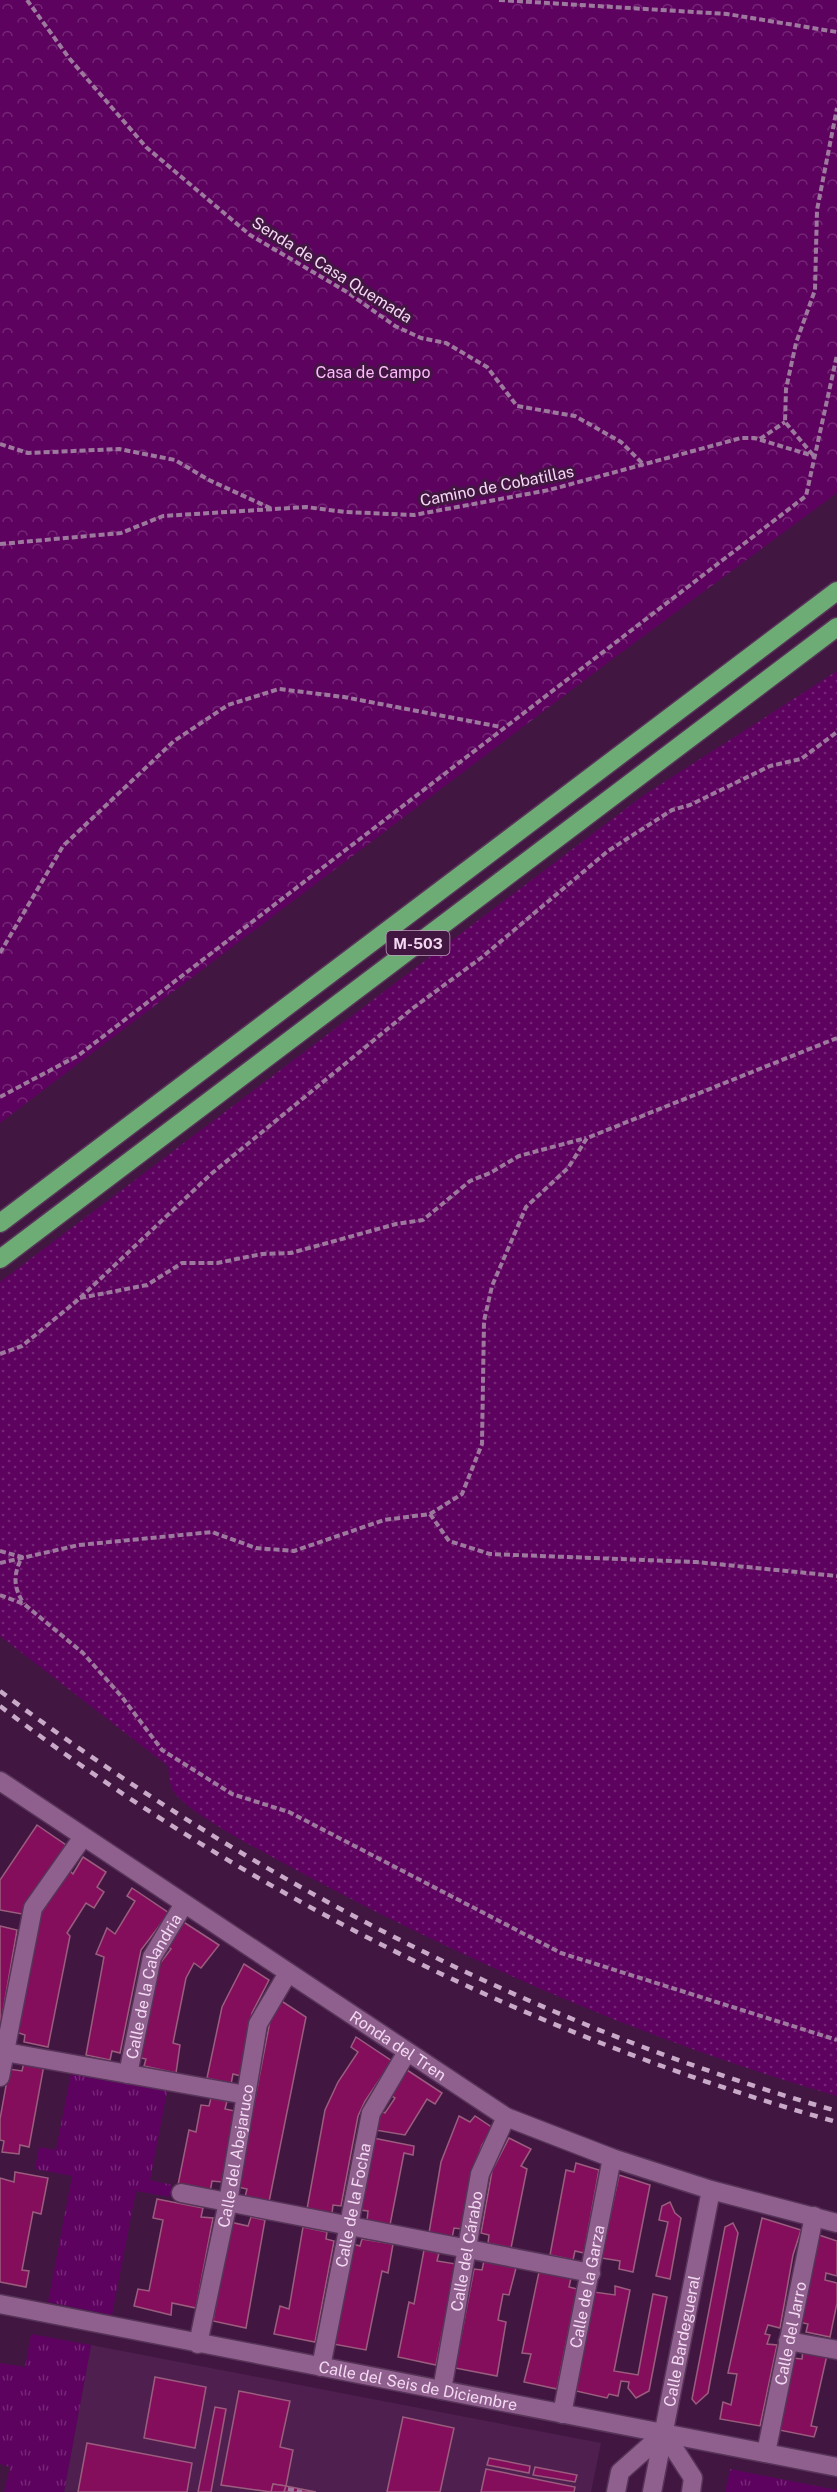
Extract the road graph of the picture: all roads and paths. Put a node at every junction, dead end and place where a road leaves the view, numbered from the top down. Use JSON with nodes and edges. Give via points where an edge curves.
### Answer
{"nodes":[{"id":1,"x":27,"y":0,"type":"edge"},
{"id":2,"x":499,"y":0,"type":"edge"},
{"id":3,"x":837,"y":32,"type":"edge"},
{"id":4,"x":837,"y":108,"type":"edge"},
{"id":5,"x":837,"y":355,"type":"edge"},
{"id":6,"x":785,"y":422,"type":"junction"},
{"id":7,"x":759,"y":440,"type":"junction"},
{"id":8,"x":0,"y":444,"type":"edge"},
{"id":9,"x":814,"y":456,"type":"junction"},
{"id":10,"x":644,"y":465,"type":"junction"},
{"id":11,"x":272,"y":509,"type":"junction"},
{"id":12,"x":0,"y":544,"type":"edge"},
{"id":13,"x":837,"y":591,"type":"edge"},
{"id":14,"x":837,"y":627,"type":"edge"},
{"id":15,"x":502,"y":727,"type":"junction"},
{"id":16,"x":837,"y":732,"type":"edge"},
{"id":17,"x":0,"y":953,"type":"edge"},
{"id":18,"x":837,"y":1038,"type":"edge"},
{"id":19,"x":0,"y":1097,"type":"edge"},
{"id":20,"x":587,"y":1138,"type":"junction"},
{"id":21,"x":0,"y":1223,"type":"edge"},
{"id":22,"x":0,"y":1259,"type":"edge"},
{"id":23,"x":79,"y":1299,"type":"junction"},
{"id":24,"x":0,"y":1354,"type":"edge"},
{"id":25,"x":430,"y":1514,"type":"junction"},
{"id":26,"x":0,"y":1551,"type":"edge"},
{"id":27,"x":22,"y":1557,"type":"junction"},
{"id":28,"x":0,"y":1563,"type":"edge"},
{"id":29,"x":837,"y":1576,"type":"edge"},
{"id":30,"x":0,"y":1595,"type":"edge"},
{"id":31,"x":24,"y":1604,"type":"junction"},
{"id":32,"x":0,"y":1781,"type":"edge"},
{"id":33,"x":83,"y":1837,"type":"junction"},
{"id":34,"x":184,"y":1904,"type":"junction"},
{"id":35,"x":288,"y":1973,"type":"junction"},
{"id":36,"x":837,"y":2040,"type":"edge"},
{"id":37,"x":3,"y":2051,"type":"edge"},
{"id":38,"x":407,"y":2052,"type":"junction"},
{"id":39,"x":128,"y":2074,"type":"junction"},
{"id":40,"x":0,"y":2077,"type":"edge"},
{"id":41,"x":246,"y":2095,"type":"junction"},
{"id":42,"x":506,"y":2117,"type":"junction"},
{"id":43,"x":612,"y":2158,"type":"junction"},
{"id":44,"x":711,"y":2190,"type":"junction"},
{"id":45,"x":181,"y":2193,"type":"dead end"},
{"id":46,"x":228,"y":2202,"type":"junction"},
{"id":47,"x":814,"y":2216,"type":"junction"},
{"id":48,"x":837,"y":2223,"type":"edge"},
{"id":49,"x":348,"y":2226,"type":"junction"},
{"id":50,"x":467,"y":2249,"type":"junction"},
{"id":51,"x":591,"y":2273,"type":"junction"},
{"id":52,"x":0,"y":2304,"type":"edge"},
{"id":53,"x":788,"y":2341,"type":"junction"},
{"id":54,"x":198,"y":2344,"type":"junction"},
{"id":55,"x":837,"y":2350,"type":"edge"},
{"id":56,"x":321,"y":2367,"type":"junction"},
{"id":57,"x":442,"y":2390,"type":"junction"},
{"id":58,"x":562,"y":2414,"type":"junction"},
{"id":59,"x":664,"y":2433,"type":"junction"},
{"id":60,"x":766,"y":2453,"type":"junction"},
{"id":61,"x":837,"y":2467,"type":"edge"},
{"id":62,"x":288,"y":2489,"type":"dead end"},
{"id":63,"x":302,"y":2492,"type":"edge"},
{"id":64,"x":616,"y":2492,"type":"edge"},
{"id":65,"x":652,"y":2492,"type":"edge"},
{"id":66,"x":691,"y":2492,"type":"edge"}],
"edges":[{"from":1,"to":10,"type":"path","name":"Senda de Casa Quemada","via":[[69,58],[146,147],[250,235],[395,326],[421,338],[446,343],[487,367],[518,406],[575,416],[621,442]]},
{"from":2,"to":3,"type":"path","via":[[727,14]]},
{"from":4,"to":6,"type":"path","via":[[817,210],[815,290],[796,343],[786,389]]},
{"from":5,"to":9,"type":"path"},
{"from":6,"to":7,"type":"path"},
{"from":6,"to":9,"type":"path"},
{"from":7,"to":9,"type":"path","name":"Camino de Cobatillas"},
{"from":7,"to":10,"type":"path","name":"Camino de Cobatillas","via":[[727,439]]},
{"from":8,"to":11,"type":"path","via":[[28,453],[119,449],[175,460]]},
{"from":9,"to":15,"type":"path","via":[[806,496]]},
{"from":10,"to":11,"type":"path","name":"Camino de Cobatillas","via":[[549,490],[414,515],[345,513],[306,507]]},
{"from":11,"to":12,"type":"path","name":"Camino de Cobatillas","via":[[163,516],[121,533]]},
{"from":13,"to":21,"type":"highway","number":"M-503"},
{"from":14,"to":22,"type":"highway","number":"M-503"},
{"from":15,"to":17,"type":"path","via":[[344,697],[279,689],[228,705],[174,741],[63,846]]},
{"from":15,"to":19,"type":"path","via":[[79,1055]]},
{"from":16,"to":23,"type":"path","via":[[801,759],[770,766],[672,810],[608,851],[211,1174]]},
{"from":18,"to":20,"type":"path"},
{"from":20,"to":23,"type":"path","via":[[519,1156],[470,1181],[423,1220],[291,1253],[217,1263],[182,1263],[147,1285]]},
{"from":20,"to":25,"type":"path","via":[[568,1168],[526,1207],[492,1286],[484,1321],[482,1444],[462,1494]]},
{"from":23,"to":24,"type":"path","via":[[22,1346]]},
{"from":25,"to":27,"type":"path","via":[[384,1520],[294,1551],[256,1548],[212,1532],[79,1545]]},
{"from":25,"to":29,"type":"path","via":[[449,1541],[490,1554],[696,1562]]},
{"from":26,"to":27,"type":"path"},
{"from":27,"to":28,"type":"path"},
{"from":27,"to":31,"type":"path","via":[[15,1570],[15,1589]]},
{"from":30,"to":31,"type":"path"},
{"from":31,"to":36,"type":"path","via":[[83,1653],[162,1750],[232,1794],[289,1812],[561,1953]]},
{"from":32,"to":33,"type":"street","name":"Ronda del Tren"},
{"from":33,"to":34,"type":"street","name":"Ronda del Tren"},
{"from":33,"to":37,"type":"street","via":[[33,1908]]},
{"from":34,"to":35,"type":"street","name":"Ronda del Tren"},
{"from":34,"to":39,"type":"street","name":"Calle de la Calandria","via":[[152,1957]]},
{"from":35,"to":38,"type":"street","name":"Ronda del Tren"},
{"from":35,"to":41,"type":"street","name":"Calle del Abejaruco","via":[[258,2024]]},
{"from":37,"to":39,"type":"street"},
{"from":37,"to":40,"type":"street"},
{"from":38,"to":42,"type":"street","name":"Ronda del Tren"},
{"from":38,"to":49,"type":"street","name":"Calle de la Focha","via":[[370,2112]]},
{"from":39,"to":41,"type":"street"},
{"from":41,"to":46,"type":"street","name":"Calle del Abejaruco"},
{"from":42,"to":43,"type":"street","name":"Ronda del Tren"},
{"from":42,"to":50,"type":"street","name":"Calle del Cárabo","via":[[480,2174]]},
{"from":43,"to":44,"type":"street","name":"Ronda del Tren"},
{"from":43,"to":51,"type":"street","name":"Calle de la Garza"},
{"from":44,"to":47,"type":"street","name":"Ronda del Tren"},
{"from":44,"to":59,"type":"street","name":"Calle Bardegueral"},
{"from":45,"to":46,"type":"street"},
{"from":46,"to":49,"type":"street"},
{"from":46,"to":54,"type":"street","name":"Calle del Abejaruco"},
{"from":47,"to":48,"type":"street","name":"Ronda del Tren"},
{"from":47,"to":53,"type":"street","name":"Calle del Jarro"},
{"from":49,"to":50,"type":"street"},
{"from":49,"to":56,"type":"street","name":"Calle de la Focha"},
{"from":50,"to":51,"type":"street"},
{"from":50,"to":57,"type":"street","name":"Calle del Cárabo"},
{"from":51,"to":58,"type":"street","name":"Calle de la Garza"},
{"from":52,"to":54,"type":"street","name":"Calle del Seis de Diciembre"},
{"from":53,"to":55,"type":"street"},
{"from":53,"to":60,"type":"street","name":"Calle del Jarro"},
{"from":54,"to":56,"type":"street","name":"Calle del Seis de Diciembre"},
{"from":56,"to":57,"type":"street","name":"Calle del Seis de Diciembre"},
{"from":57,"to":58,"type":"street","name":"Calle del Seis de Diciembre"},
{"from":58,"to":59,"type":"street","name":"Calle del Seis de Diciembre"},
{"from":59,"to":60,"type":"street","name":"Calle del Seis de Diciembre"},
{"from":59,"to":64,"type":"street","via":[[620,2472]]},
{"from":59,"to":65,"type":"street","name":"Calle Bardegueral"},
{"from":59,"to":66,"type":"street","via":[[693,2478]]},
{"from":60,"to":61,"type":"street","name":"Calle del Seis de Diciembre"},
{"from":62,"to":63,"type":"path"}]}
